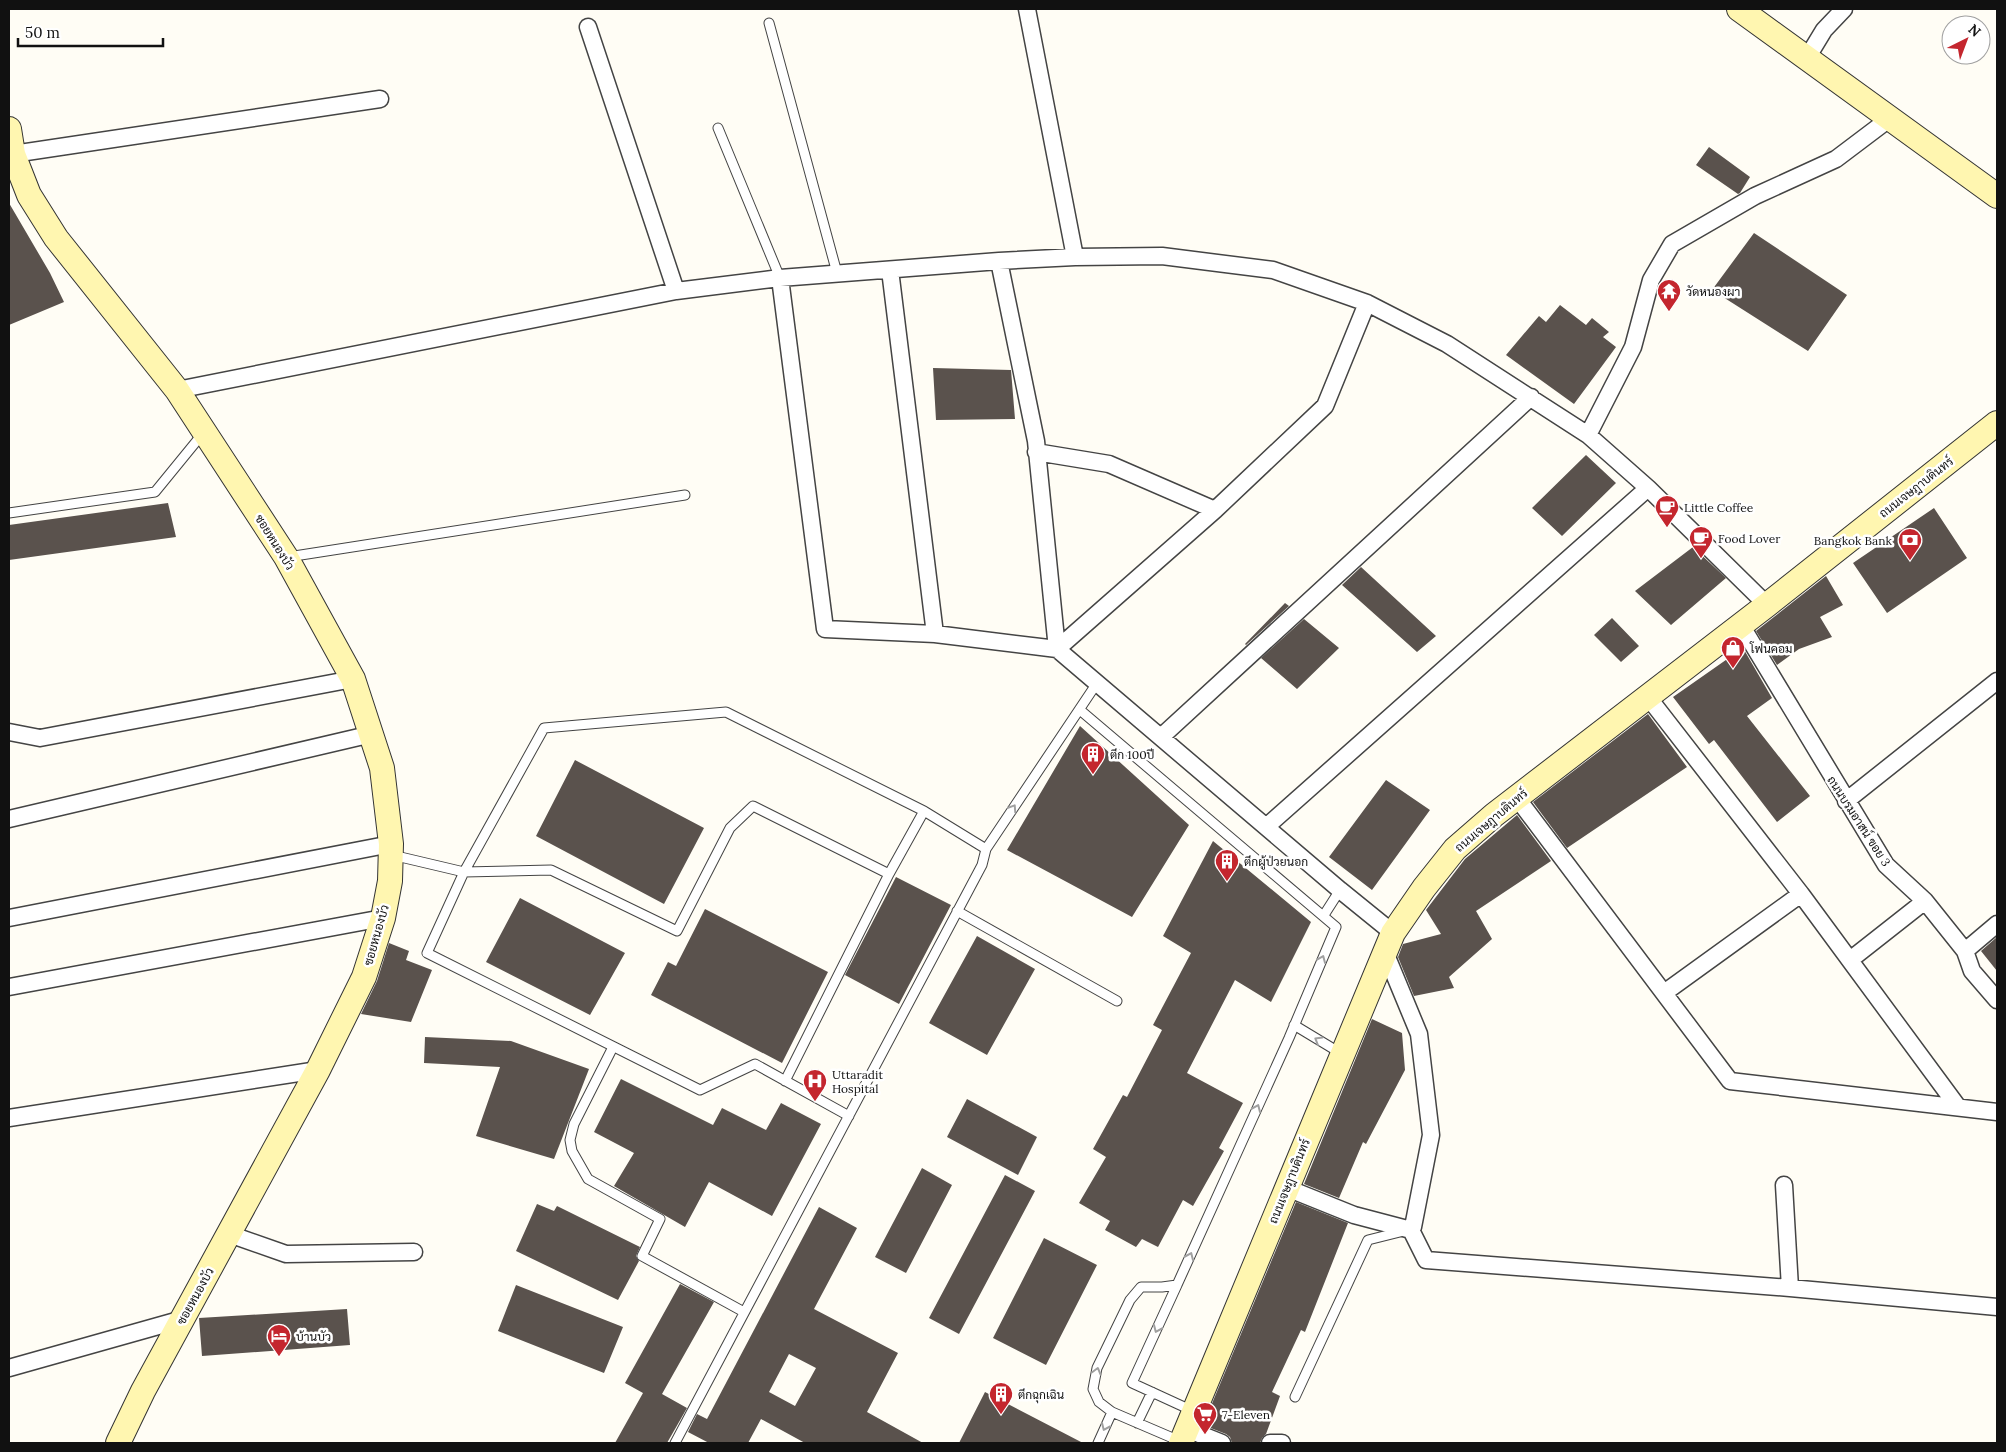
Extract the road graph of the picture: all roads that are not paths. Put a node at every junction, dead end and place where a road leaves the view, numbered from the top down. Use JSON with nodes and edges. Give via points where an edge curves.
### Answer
{"nodes":[{"id":1,"x":1027,"y":9,"type":"edge"},
{"id":2,"x":1740,"y":9,"type":"edge"},
{"id":3,"x":1844,"y":9,"type":"edge"},
{"id":4,"x":769,"y":23,"type":"dead end"},
{"id":5,"x":588,"y":27,"type":"dead end"},
{"id":6,"x":1807,"y":58,"type":"junction"},
{"id":7,"x":380,"y":99,"type":"dead end"},
{"id":8,"x":1890,"y":119,"type":"junction"},
{"id":9,"x":718,"y":128,"type":"dead end"},
{"id":10,"x":9,"y":129,"type":"edge"},
{"id":11,"x":14,"y":154,"type":"junction"},
{"id":12,"x":1997,"y":196,"type":"edge"},
{"id":13,"x":1075,"y":257,"type":"junction"},
{"id":14,"x":999,"y":261,"type":"junction"},
{"id":15,"x":890,"y":270,"type":"junction"},
{"id":16,"x":837,"y":273,"type":"junction"},
{"id":17,"x":780,"y":278,"type":"junction"},
{"id":18,"x":676,"y":291,"type":"junction"},
{"id":19,"x":1367,"y":303,"type":"junction"},
{"id":20,"x":176,"y":390,"type":"junction"},
{"id":21,"x":1531,"y":397,"type":"junction"},
{"id":22,"x":1997,"y":423,"type":"edge"},
{"id":23,"x":204,"y":432,"type":"junction"},
{"id":24,"x":1588,"y":435,"type":"junction"},
{"id":25,"x":1036,"y":452,"type":"junction"},
{"id":26,"x":1648,"y":488,"type":"junction"},
{"id":27,"x":685,"y":495,"type":"dead end"},
{"id":28,"x":1214,"y":510,"type":"junction"},
{"id":29,"x":9,"y":513,"type":"edge"},
{"id":30,"x":286,"y":557,"type":"junction"},
{"id":31,"x":1767,"y":605,"type":"junction"},
{"id":32,"x":1740,"y":626,"type":"junction"},
{"id":33,"x":935,"y":634,"type":"junction"},
{"id":34,"x":1057,"y":649,"type":"junction"},
{"id":35,"x":353,"y":679,"type":"junction"},
{"id":36,"x":1997,"y":681,"type":"edge"},
{"id":37,"x":1097,"y":683,"type":"junction"},
{"id":38,"x":1648,"y":697,"type":"junction"},
{"id":39,"x":1080,"y":710,"type":"junction"},
{"id":40,"x":9,"y":732,"type":"edge"},
{"id":41,"x":372,"y":734,"type":"junction"},
{"id":42,"x":1161,"y":737,"type":"junction"},
{"id":43,"x":1517,"y":798,"type":"junction"},
{"id":44,"x":1846,"y":801,"type":"junction"},
{"id":45,"x":924,"y":811,"type":"junction"},
{"id":46,"x":9,"y":819,"type":"edge"},
{"id":47,"x":1266,"y":827,"type":"junction"},
{"id":48,"x":986,"y":849,"type":"junction"},
{"id":49,"x":391,"y":850,"type":"junction"},
{"id":50,"x":464,"y":872,"type":"junction"},
{"id":51,"x":889,"y":874,"type":"junction"},
{"id":52,"x":1340,"y":890,"type":"junction"},
{"id":53,"x":1801,"y":894,"type":"junction"},
{"id":54,"x":1924,"y":901,"type":"junction"},
{"id":55,"x":957,"y":911,"type":"junction"},
{"id":56,"x":1324,"y":914,"type":"junction"},
{"id":57,"x":9,"y":918,"type":"edge"},
{"id":58,"x":383,"y":918,"type":"junction"},
{"id":59,"x":1997,"y":924,"type":"edge"},
{"id":60,"x":1389,"y":942,"type":"junction"},
{"id":61,"x":1965,"y":951,"type":"junction"},
{"id":62,"x":1850,"y":960,"type":"junction"},
{"id":63,"x":9,"y":987,"type":"edge"},
{"id":64,"x":1664,"y":994,"type":"junction"},
{"id":65,"x":1997,"y":1000,"type":"edge"},
{"id":66,"x":1117,"y":1001,"type":"dead end"},
{"id":67,"x":1294,"y":1025,"type":"junction"},
{"id":68,"x":613,"y":1047,"type":"junction"},
{"id":69,"x":1342,"y":1054,"type":"junction"},
{"id":70,"x":318,"y":1070,"type":"junction"},
{"id":71,"x":785,"y":1081,"type":"junction"},
{"id":72,"x":1958,"y":1107,"type":"junction"},
{"id":73,"x":1997,"y":1112,"type":"edge"},
{"id":74,"x":849,"y":1116,"type":"junction"},
{"id":75,"x":9,"y":1118,"type":"edge"},
{"id":76,"x":1784,"y":1185,"type":"dead end"},
{"id":77,"x":1287,"y":1188,"type":"junction"},
{"id":78,"x":1411,"y":1230,"type":"junction"},
{"id":79,"x":229,"y":1234,"type":"junction"},
{"id":80,"x":414,"y":1252,"type":"dead end"},
{"id":81,"x":1177,"y":1285,"type":"junction"},
{"id":82,"x":1790,"y":1288,"type":"junction"},
{"id":83,"x":1997,"y":1307,"type":"edge"},
{"id":84,"x":744,"y":1312,"type":"junction"},
{"id":85,"x":183,"y":1319,"type":"junction"},
{"id":86,"x":9,"y":1368,"type":"edge"},
{"id":87,"x":1152,"y":1392,"type":"junction"},
{"id":88,"x":1296,"y":1397,"type":"dead end"},
{"id":89,"x":1112,"y":1412,"type":"junction"},
{"id":90,"x":1138,"y":1423,"type":"junction"},
{"id":91,"x":1186,"y":1431,"type":"edge"},
{"id":92,"x":118,"y":1443,"type":"edge"},
{"id":93,"x":675,"y":1443,"type":"edge"},
{"id":94,"x":1098,"y":1443,"type":"edge"},
{"id":95,"x":1222,"y":1443,"type":"edge"},
{"id":96,"x":1270,"y":1443,"type":"edge"},
{"id":97,"x":1282,"y":1443,"type":"edge"}],
"edges":[{"from":1,"to":13,"type":"street"},
{"from":2,"to":6,"type":"street"},
{"from":3,"to":6,"type":"street","via":[[1824,30]]},
{"from":4,"to":16,"type":"lane"},
{"from":5,"to":18,"type":"street"},
{"from":6,"to":8,"type":"street"},
{"from":7,"to":11,"type":"street"},
{"from":8,"to":12,"type":"street"},
{"from":8,"to":24,"type":"street","via":[[1836,159],[1755,196],[1672,244],[1651,280],[1633,347]]},
{"from":9,"to":17,"type":"lane"},
{"from":10,"to":11,"type":"street","name":"ซอยหนองบัว"},
{"from":11,"to":20,"type":"street","name":"ซอยหนองบัว","via":[[29,195],[56,238]]},
{"from":13,"to":14,"type":"street"},
{"from":13,"to":19,"type":"street","via":[[1162,256],[1274,270]]},
{"from":14,"to":15,"type":"street"},
{"from":14,"to":25,"type":"street"},
{"from":15,"to":16,"type":"street"},
{"from":15,"to":33,"type":"street"},
{"from":16,"to":17,"type":"street"},
{"from":17,"to":18,"type":"street"},
{"from":17,"to":33,"type":"street","via":[[825,630]]},
{"from":18,"to":20,"type":"street"},
{"from":19,"to":21,"type":"street","via":[[1447,344]]},
{"from":19,"to":28,"type":"street","via":[[1325,406]]},
{"from":20,"to":23,"type":"street","name":"ซอยหนองบัว"},
{"from":21,"to":24,"type":"street"},
{"from":21,"to":42,"type":"street"},
{"from":22,"to":31,"type":"street","name":"ถนนเจษฎาบดินทร์"},
{"from":23,"to":29,"type":"lane","via":[[155,492]]},
{"from":23,"to":30,"type":"street","name":"ซอยหนองบัว"},
{"from":24,"to":26,"type":"street"},
{"from":25,"to":28,"type":"street","via":[[1109,464]]},
{"from":25,"to":34,"type":"street"},
{"from":26,"to":31,"type":"street"},
{"from":26,"to":47,"type":"street"},
{"from":27,"to":30,"type":"lane"},
{"from":28,"to":34,"type":"street"},
{"from":30,"to":35,"type":"street","name":"ซอยหนองบัว"},
{"from":31,"to":32,"type":"street","name":"ถนนเจษฎาบดินทร์"},
{"from":32,"to":38,"type":"street","name":"ถนนเจษฎาบดินทร์"},
{"from":32,"to":44,"type":"street","name":"ถนนบรมอาสน์ ฃอย 3"},
{"from":33,"to":34,"type":"street"},
{"from":34,"to":37,"type":"street"},
{"from":35,"to":40,"type":"street","via":[[40,738]]},
{"from":35,"to":41,"type":"street","name":"ซอยหนองบัว"},
{"from":36,"to":44,"type":"street"},
{"from":37,"to":39,"type":"lane"},
{"from":37,"to":42,"type":"street"},
{"from":38,"to":43,"type":"street","name":"ถนนเจษฎาบดินทร์"},
{"from":38,"to":53,"type":"street"},
{"from":48,"to":39,"type":"lane","one_way":true},
{"from":39,"to":56,"type":"lane"},
{"from":41,"to":46,"type":"street"},
{"from":41,"to":49,"type":"street","name":"ซอยหนองบัว","via":[[382,768]]},
{"from":42,"to":47,"type":"street"},
{"from":43,"to":60,"type":"street","name":"ถนนเจษฎาบดินทร์","via":[[1455,849],[1424,888]]},
{"from":43,"to":64,"type":"street"},
{"from":44,"to":54,"type":"street","name":"ถนนบรมอาสน์ ฃอย 3","via":[[1886,865]]},
{"from":45,"to":48,"type":"lane"},
{"from":45,"to":50,"type":"lane","via":[[726,712],[544,728]]},
{"from":45,"to":51,"type":"lane"},
{"from":47,"to":52,"type":"street"},
{"from":48,"to":55,"type":"lane","via":[[982,864]]},
{"from":49,"to":50,"type":"lane"},
{"from":49,"to":57,"type":"street"},
{"from":49,"to":58,"type":"street","name":"ซอยหนองบัว","via":[[390,881]]},
{"from":50,"to":51,"type":"lane","via":[[551,870],[677,931],[730,828],[753,806]]},
{"from":50,"to":68,"type":"lane","via":[[427,953]]},
{"from":51,"to":71,"type":"lane"},
{"from":52,"to":56,"type":"lane"},
{"from":52,"to":60,"type":"street"},
{"from":53,"to":62,"type":"street"},
{"from":53,"to":64,"type":"street"},
{"from":54,"to":61,"type":"street","name":"ถนนบรมอาสน์ ฃอย 3"},
{"from":54,"to":62,"type":"street"},
{"from":55,"to":66,"type":"lane"},
{"from":55,"to":74,"type":"lane"},
{"from":67,"to":56,"type":"lane","one_way":true,"via":[[1336,927]]},
{"from":58,"to":63,"type":"street"},
{"from":58,"to":70,"type":"street","name":"ซอยหนองบัว","via":[[364,976]]},
{"from":59,"to":61,"type":"street"},
{"from":60,"to":69,"type":"street","name":"ถนนเจษฎาบดินทร์"},
{"from":60,"to":78,"type":"street","via":[[1419,1034],[1431,1135]]},
{"from":61,"to":65,"type":"street","name":"ถนนบรมอาสน์ ฃอย 3","via":[[1972,971]]},
{"from":62,"to":72,"type":"street"},
{"from":64,"to":72,"type":"street","via":[[1730,1081]]},
{"from":69,"to":67,"type":"lane","one_way":true},
{"from":81,"to":67,"type":"lane","one_way":true},
{"from":68,"to":71,"type":"lane","via":[[700,1090],[755,1064]]},
{"from":68,"to":84,"type":"lane","via":[[574,1124],[570,1140],[577,1163],[588,1179],[660,1219],[642,1256]]},
{"from":69,"to":77,"type":"street","name":"ถนนเจษฎาบดินทร์"},
{"from":70,"to":75,"type":"street"},
{"from":70,"to":79,"type":"street","name":"ซอยหนองบัว"},
{"from":71,"to":74,"type":"lane"},
{"from":72,"to":73,"type":"street"},
{"from":74,"to":84,"type":"lane"},
{"from":76,"to":82,"type":"street"},
{"from":77,"to":78,"type":"street","via":[[1354,1215]]},
{"from":77,"to":91,"type":"street","name":"ถนนเจษฎาบดินทร์"},
{"from":78,"to":82,"type":"street","via":[[1426,1260]]},
{"from":78,"to":88,"type":"lane","via":[[1368,1240]]},
{"from":79,"to":80,"type":"street","via":[[286,1254]]},
{"from":79,"to":85,"type":"street","name":"ซอยหนองบัว"},
{"from":81,"to":87,"type":"lane","one_way":true,"via":[[1132,1383]]},
{"from":89,"to":81,"type":"lane","one_way":true,"via":[[1099,1402],[1093,1388],[1096,1368],[1130,1300],[1141,1287]]},
{"from":82,"to":83,"type":"street"},
{"from":84,"to":93,"type":"lane"},
{"from":85,"to":86,"type":"street"},
{"from":85,"to":92,"type":"street","name":"ซอยหนองบัว"},
{"from":87,"to":90,"type":"lane"},
{"from":87,"to":91,"type":"lane"},
{"from":89,"to":90,"type":"lane"},
{"from":89,"to":94,"type":"lane","one_way":true},
{"from":90,"to":91,"type":"lane"},
{"from":91,"to":95,"type":"street"},
{"from":96,"to":97,"type":"street"}]}
